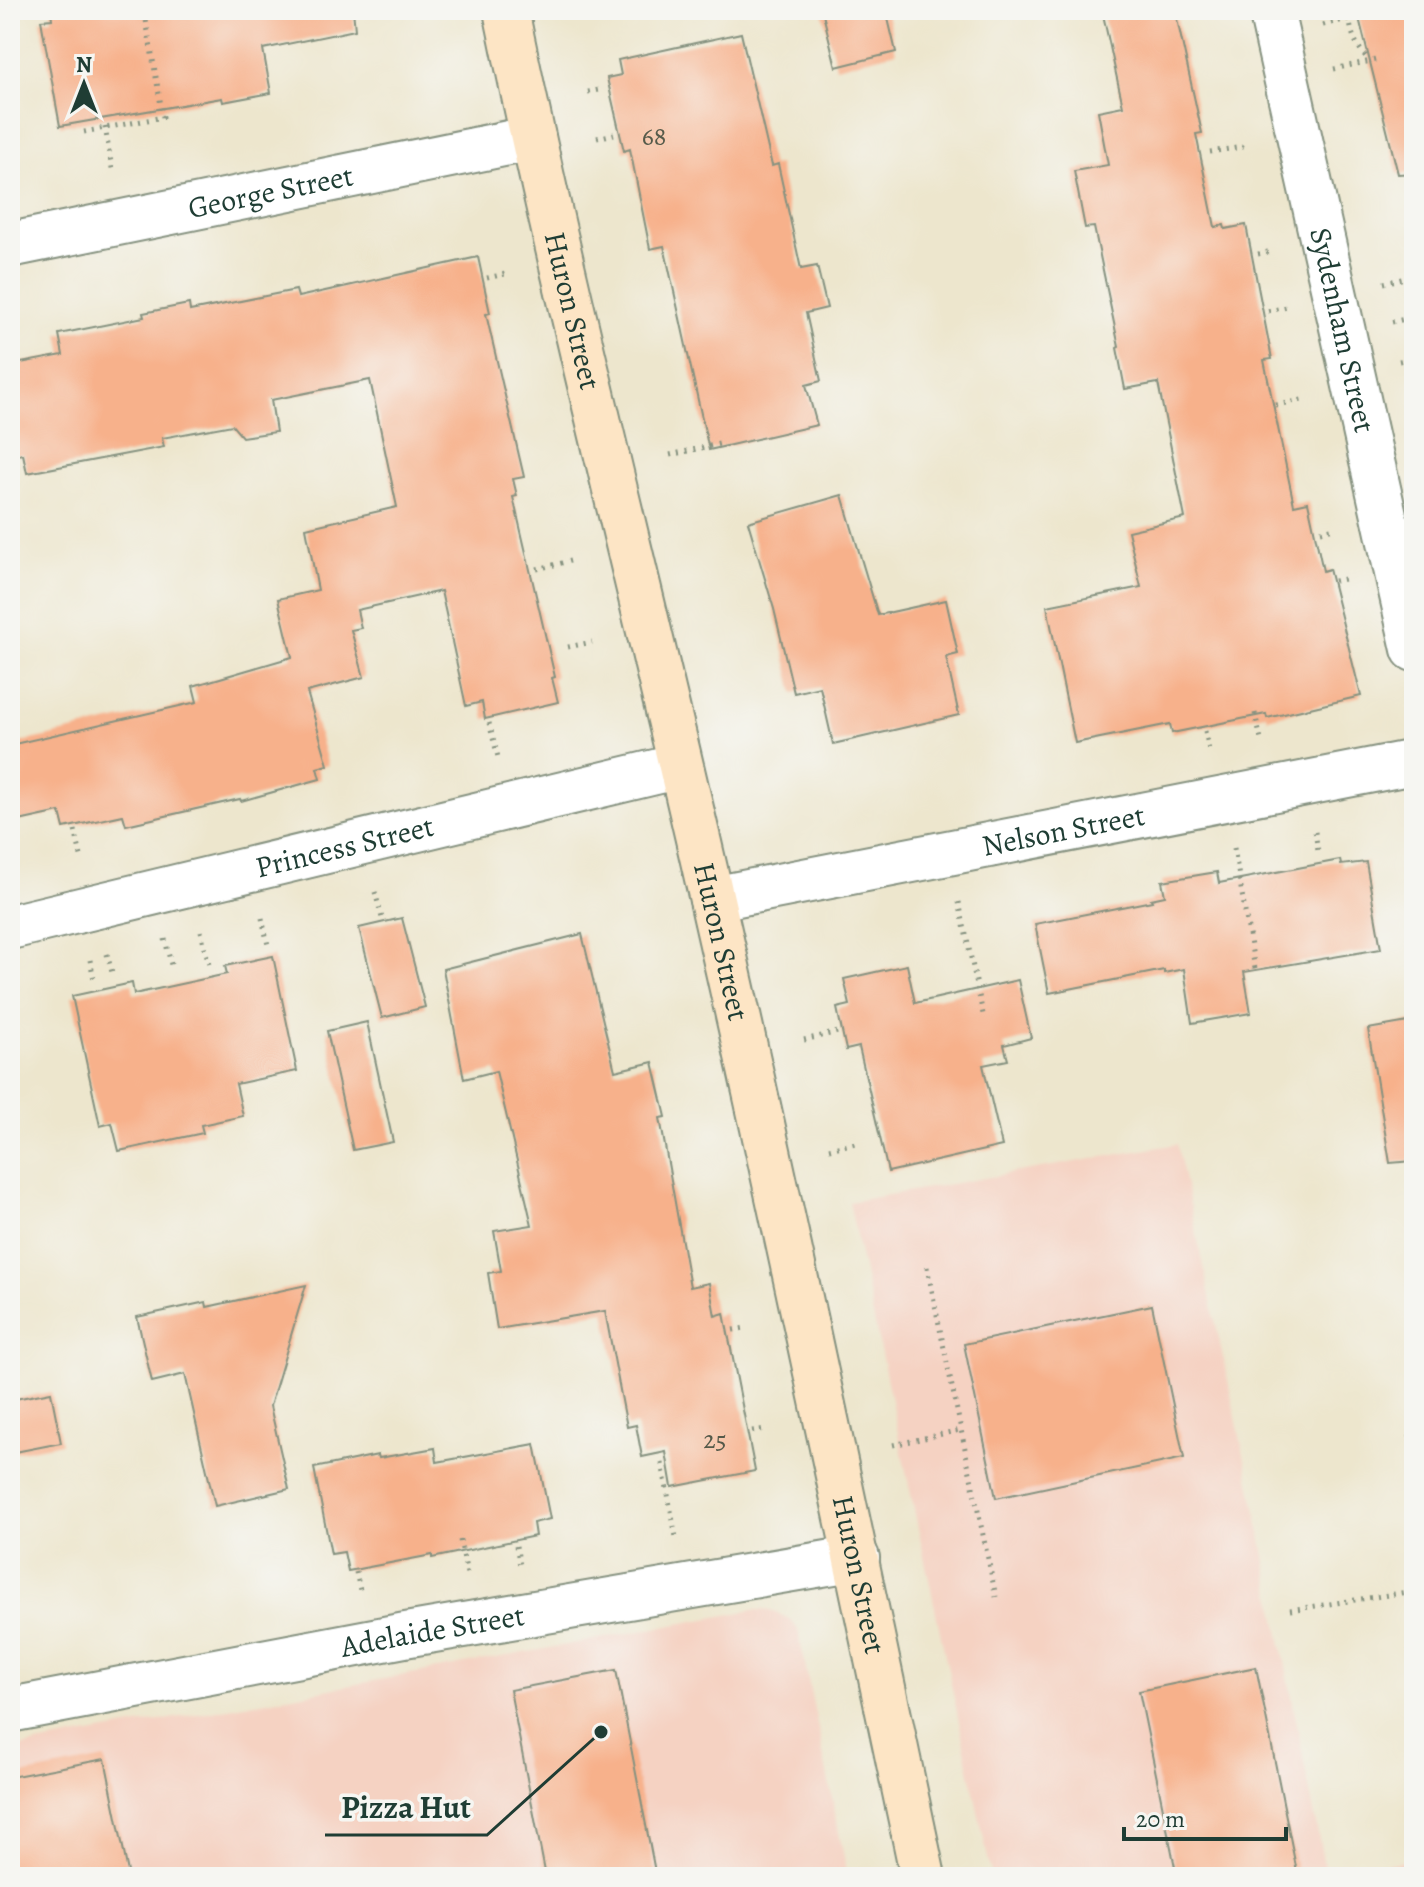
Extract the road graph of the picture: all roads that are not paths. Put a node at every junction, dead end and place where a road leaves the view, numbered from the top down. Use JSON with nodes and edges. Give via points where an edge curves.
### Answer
{"nodes":[{"id":1,"x":506,"y":10,"type":"edge"},
{"id":2,"x":1271,"y":10,"type":"edge"},
{"id":3,"x":533,"y":138,"type":"junction"},
{"id":4,"x":10,"y":245,"type":"edge"},
{"id":5,"x":1414,"y":649,"type":"edge"},
{"id":6,"x":1414,"y":762,"type":"edge"},
{"id":7,"x":680,"y":766,"type":"junction"},
{"id":8,"x":712,"y":899,"type":"junction"},
{"id":9,"x":10,"y":927,"type":"edge"},
{"id":10,"x":857,"y":1558,"type":"junction"},
{"id":11,"x":10,"y":1710,"type":"edge"},
{"id":12,"x":923,"y":1877,"type":"edge"}],
"edges":[{"from":1,"to":3,"type":"main road","name":"Huron Street"},
{"from":2,"to":5,"type":"street","name":"Sydenham Street"},
{"from":3,"to":4,"type":"street","name":"George Street"},
{"from":3,"to":7,"type":"main road","name":"Huron Street"},
{"from":6,"to":8,"type":"street","name":"Nelson Street"},
{"from":7,"to":8,"type":"main road","name":"Huron Street"},
{"from":7,"to":9,"type":"street","name":"Princess Street"},
{"from":8,"to":10,"type":"main road","name":"Huron Street"},
{"from":10,"to":11,"type":"street","name":"Adelaide Street","via":[[405,1635]]},
{"from":10,"to":12,"type":"main road","name":"Huron Street"}]}
